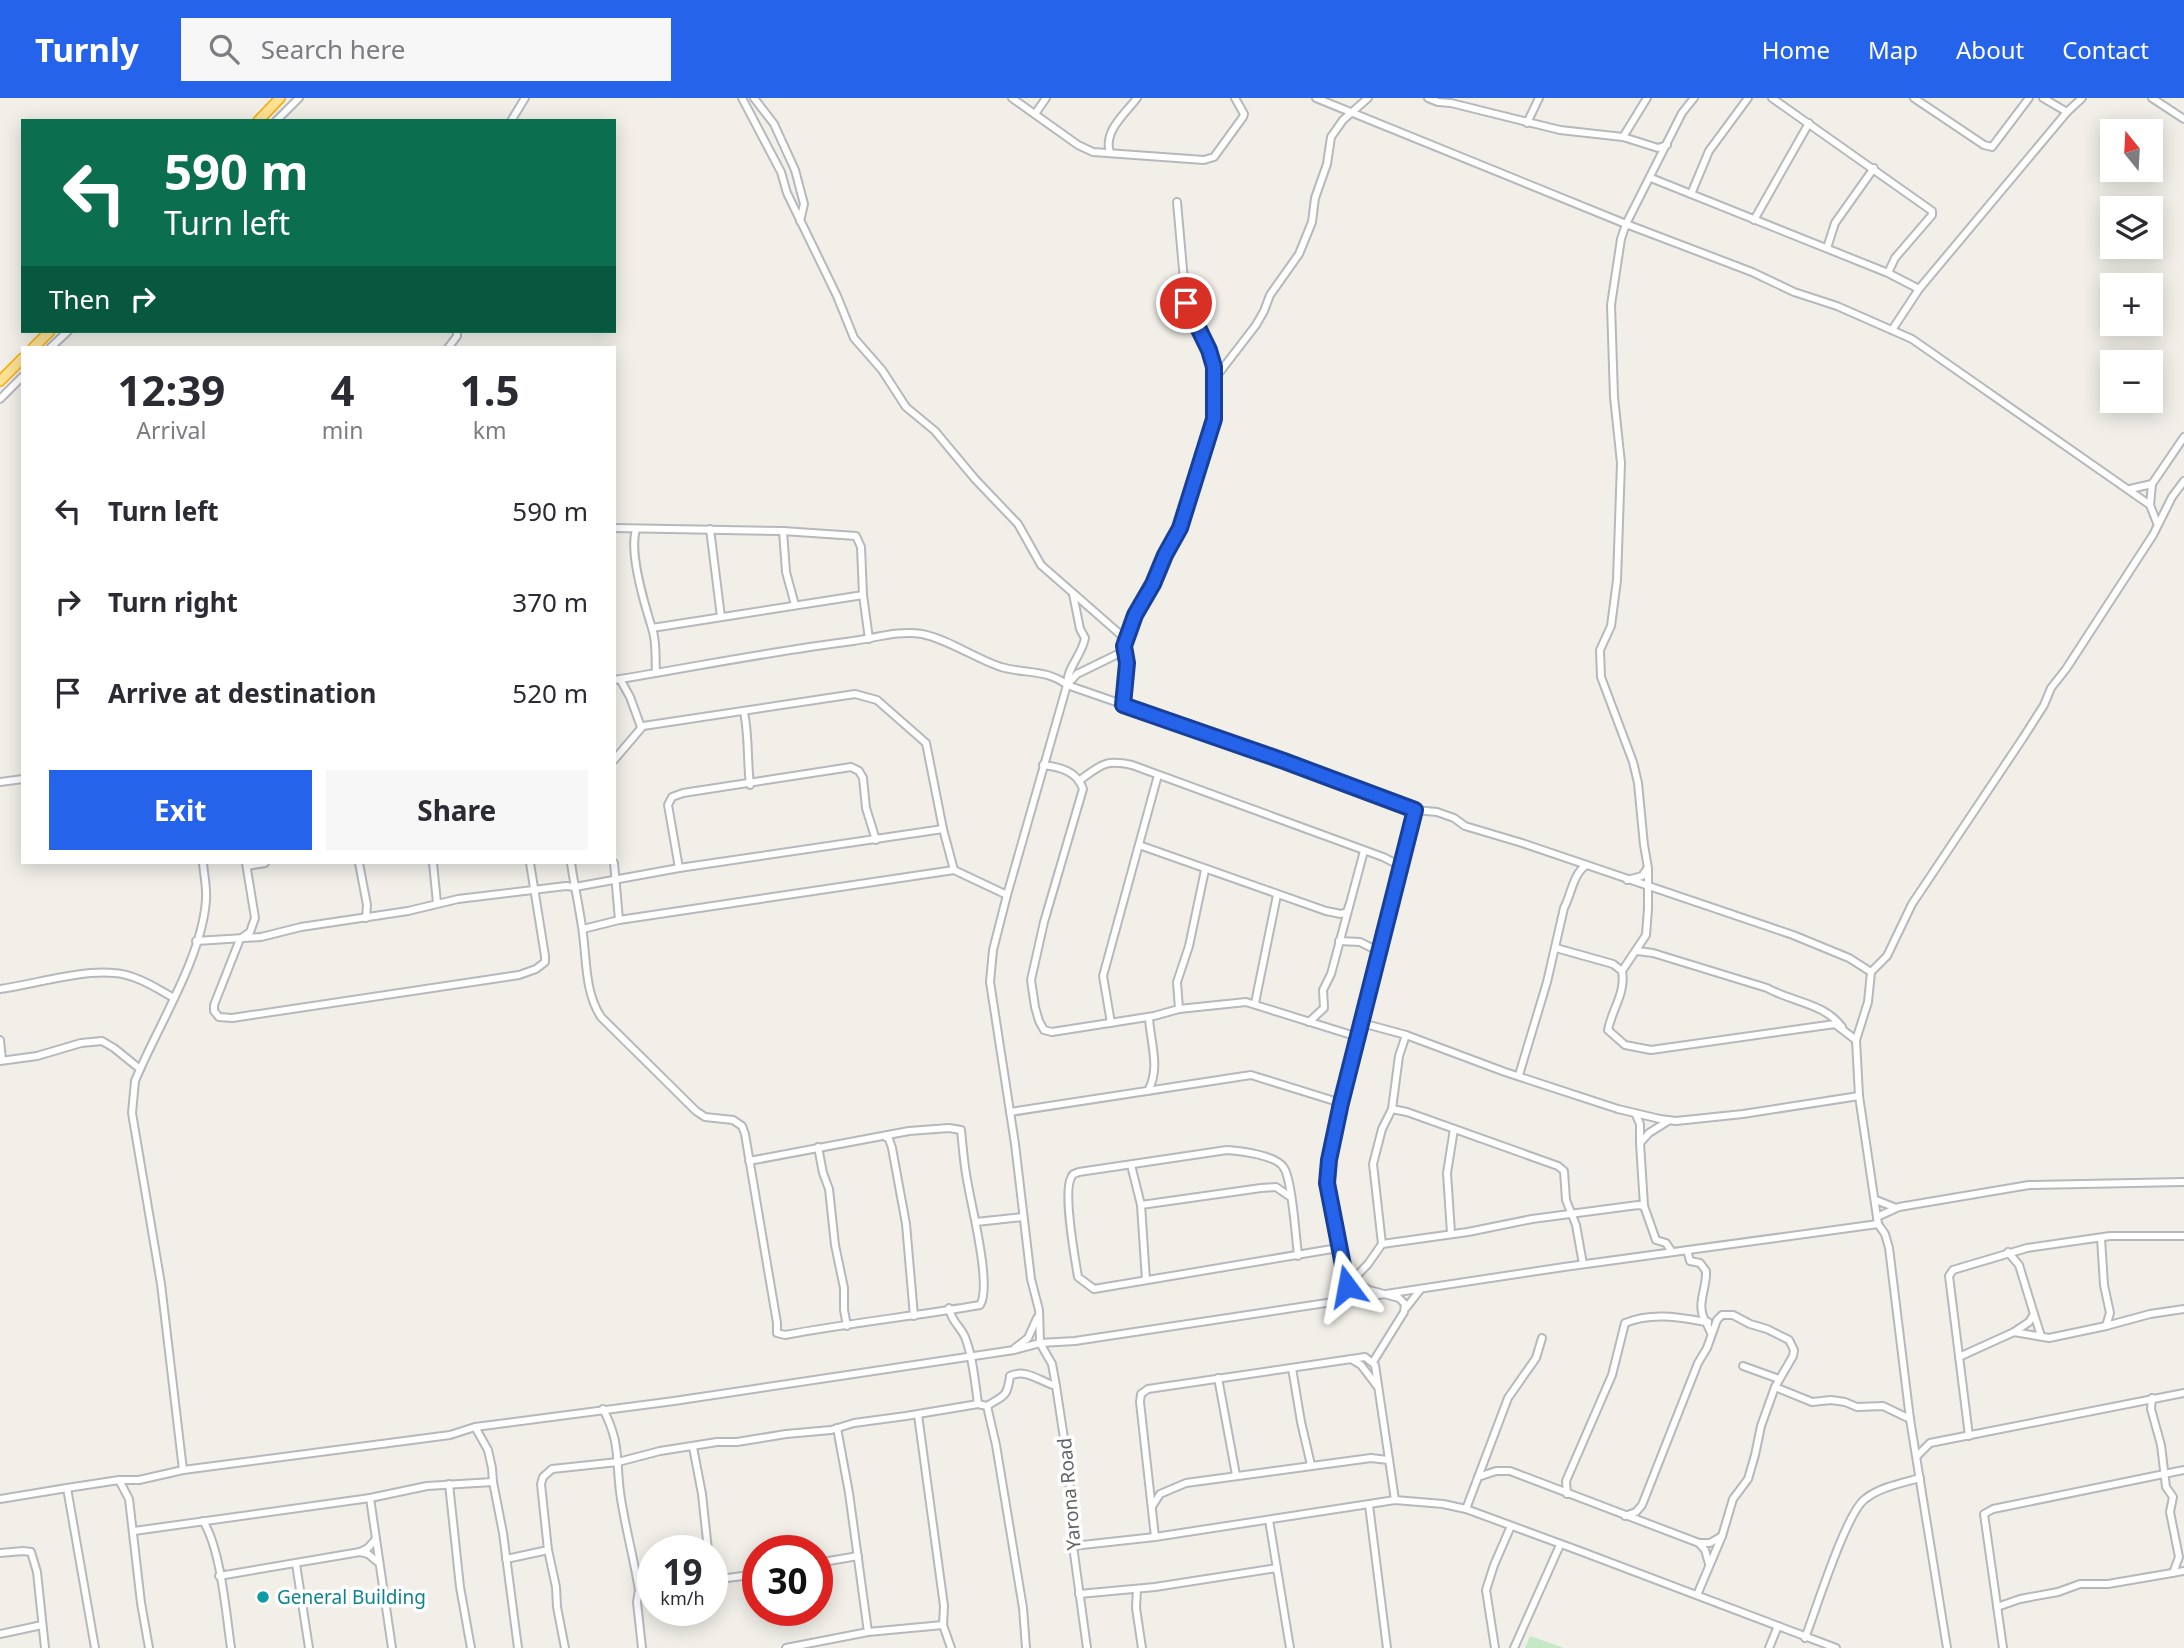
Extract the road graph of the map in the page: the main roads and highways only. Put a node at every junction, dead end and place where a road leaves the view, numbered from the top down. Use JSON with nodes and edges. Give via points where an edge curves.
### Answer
{"nodes":[{"id":1,"x":280,"y":98,"type":"edge"},
{"id":2,"x":260,"y":119,"type":"edge"},
{"id":3,"x":48,"y":333,"type":"edge"},
{"id":4,"x":35,"y":346,"type":"edge"},
{"id":5,"x":21,"y":360,"type":"edge"},
{"id":6,"x":0,"y":382,"type":"edge"}],
"edges":[{"from":1,"to":2,"type":"highway"},
{"from":3,"to":4,"type":"highway"},
{"from":5,"to":6,"type":"highway"}]}
